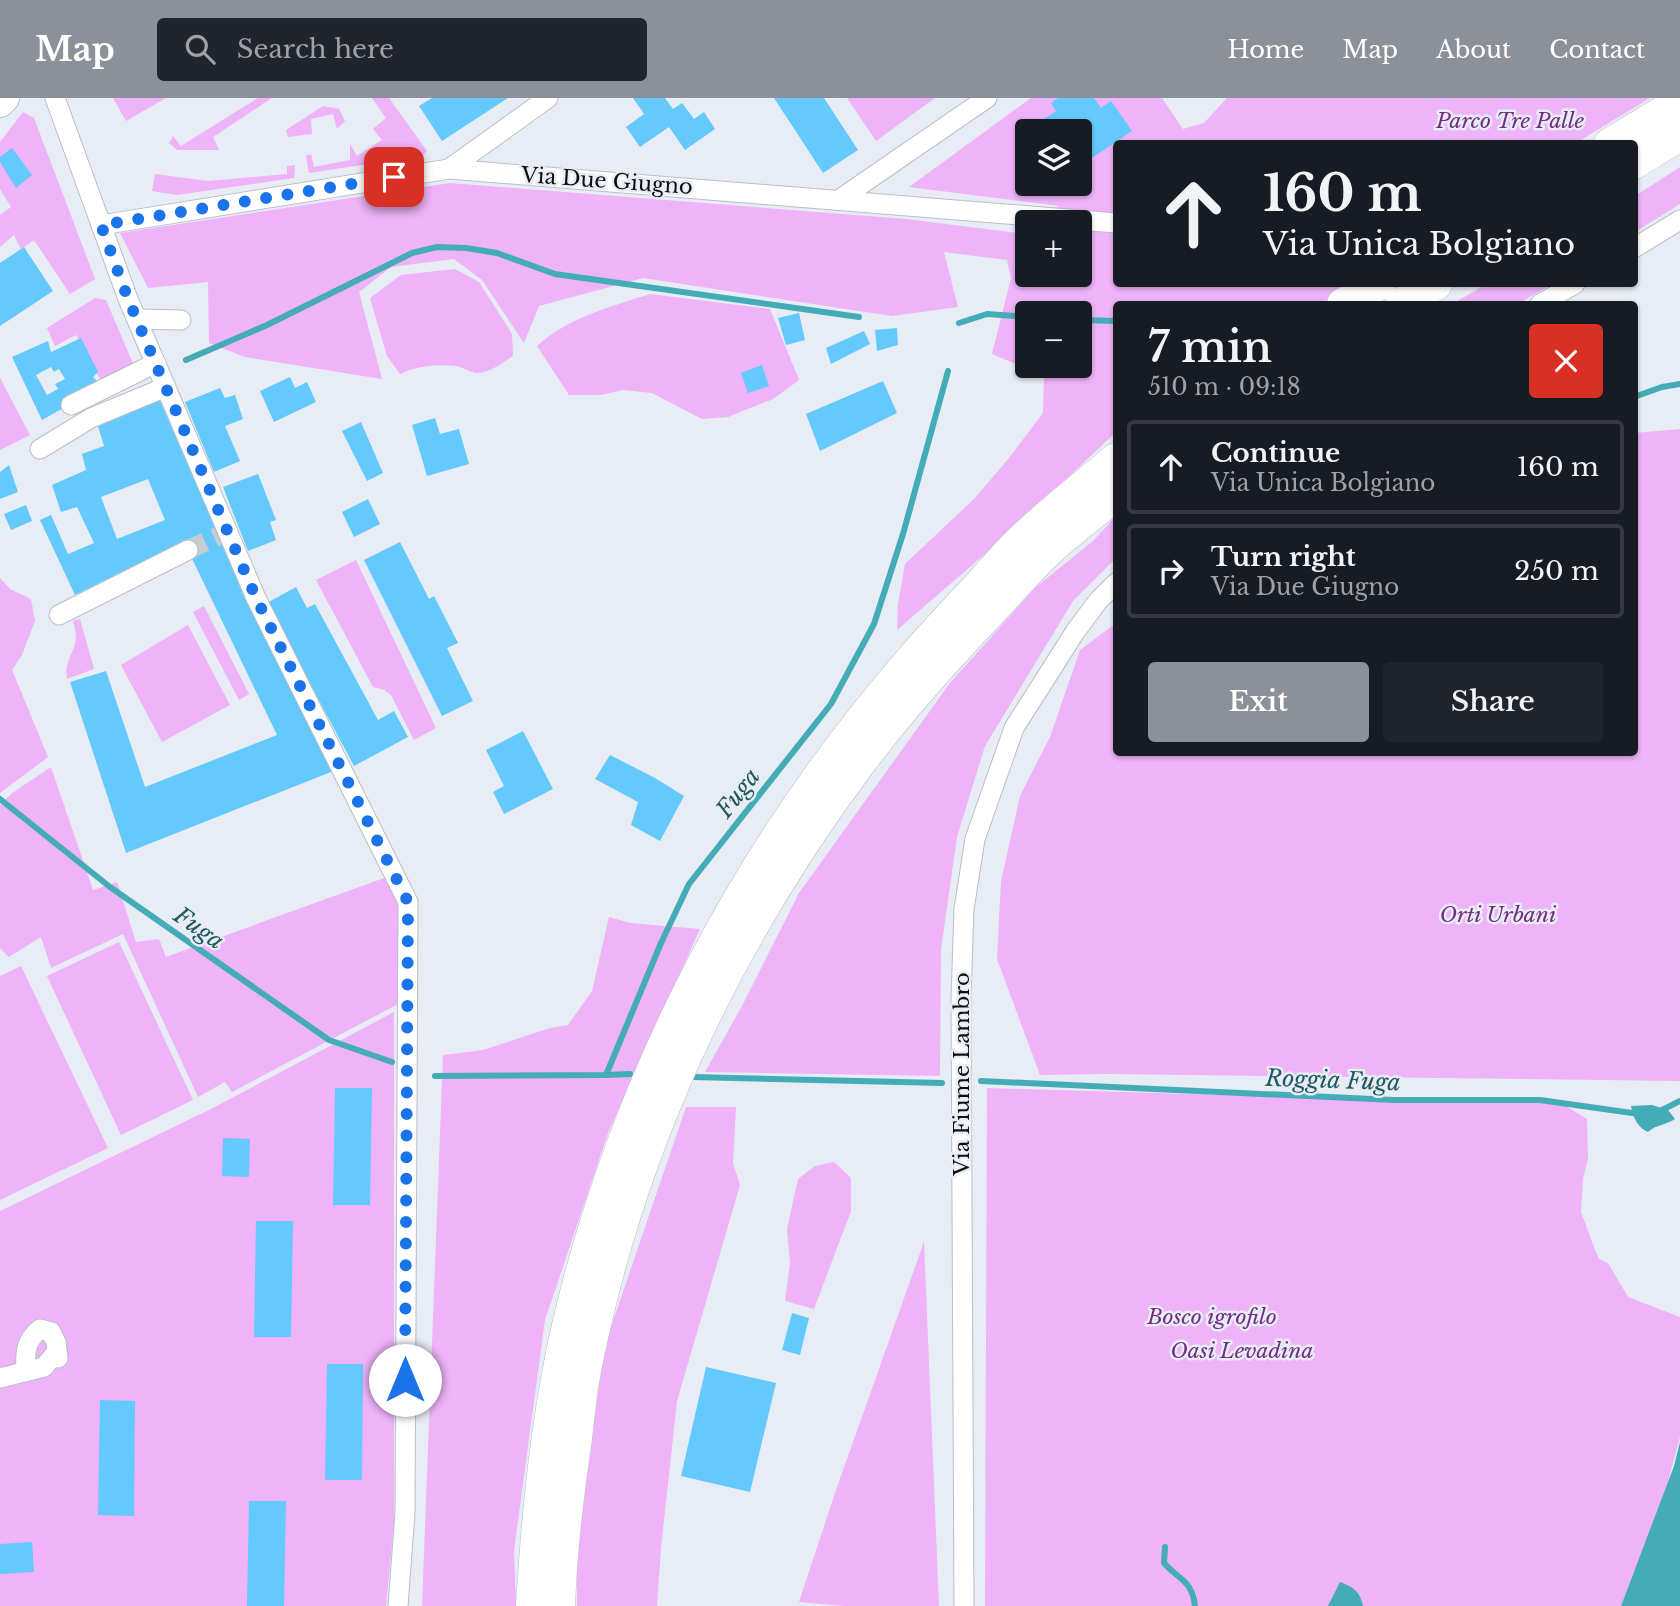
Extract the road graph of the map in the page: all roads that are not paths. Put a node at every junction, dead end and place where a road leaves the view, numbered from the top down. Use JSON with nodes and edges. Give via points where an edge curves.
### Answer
{"nodes":[{"id":1,"x":5,"y":98,"type":"edge"},
{"id":2,"x":55,"y":98,"type":"edge"},
{"id":3,"x":548,"y":98,"type":"edge"},
{"id":4,"x":987,"y":98,"type":"edge"},
{"id":5,"x":1680,"y":102,"type":"edge"},
{"id":6,"x":0,"y":103,"type":"edge"},
{"id":7,"x":1680,"y":135,"type":"edge"},
{"id":8,"x":1618,"y":140,"type":"edge"},
{"id":9,"x":1638,"y":161,"type":"edge"},
{"id":10,"x":449,"y":169,"type":"junction"},
{"id":11,"x":840,"y":199,"type":"junction"},
{"id":12,"x":1680,"y":220,"type":"edge"},
{"id":13,"x":1113,"y":222,"type":"edge"},
{"id":14,"x":101,"y":225,"type":"junction"},
{"id":15,"x":1638,"y":245,"type":"edge"},
{"id":16,"x":1374,"y":287,"type":"edge"},
{"id":17,"x":1431,"y":287,"type":"edge"},
{"id":18,"x":1570,"y":287,"type":"edge"},
{"id":19,"x":1349,"y":301,"type":"edge"},
{"id":20,"x":1406,"y":301,"type":"edge"},
{"id":21,"x":1545,"y":301,"type":"edge"},
{"id":22,"x":138,"y":319,"type":"junction"},
{"id":23,"x":181,"y":320,"type":"dead end"},
{"id":24,"x":156,"y":363,"type":"junction"},
{"id":25,"x":166,"y":387,"type":"junction"},
{"id":26,"x":71,"y":405,"type":"dead end"},
{"id":27,"x":40,"y":449,"type":"dead end"},
{"id":28,"x":1113,"y":462,"type":"edge"},
{"id":29,"x":1113,"y":497,"type":"edge"},
{"id":30,"x":188,"y":550,"type":"tunnel mouth"},
{"id":31,"x":1113,"y":586,"type":"edge"},
{"id":32,"x":60,"y":615,"type":"dead end"},
{"id":33,"x":26,"y":1371,"type":"dead end"},
{"id":34,"x":0,"y":1378,"type":"edge"},
{"id":35,"x":398,"y":1606,"type":"edge"},
{"id":36,"x":532,"y":1606,"type":"edge"},
{"id":37,"x":559,"y":1606,"type":"edge"},
{"id":38,"x":964,"y":1606,"type":"edge"}],
"edges":[{"from":1,"to":6,"type":"street"},
{"from":2,"to":14,"type":"street"},
{"from":3,"to":10,"type":"street"},
{"from":4,"to":11,"type":"street"},
{"from":5,"to":8,"type":"main road"},
{"from":7,"to":9,"type":"main road"},
{"from":10,"to":11,"type":"street","name":"Via Due Giugno"},
{"from":10,"to":14,"type":"street","name":"Via Due Giugno"},
{"from":11,"to":13,"type":"street","name":"Via Due Giugno"},
{"from":12,"to":15,"type":"street"},
{"from":14,"to":22,"type":"street"},
{"from":16,"to":19,"type":"main road"},
{"from":17,"to":20,"type":"main road"},
{"from":18,"to":21,"type":"street"},
{"from":22,"to":23,"type":"street"},
{"from":22,"to":24,"type":"street"},
{"from":24,"to":25,"type":"street"},
{"from":24,"to":26,"type":"street"},
{"from":25,"to":27,"type":"street","via":[[91,418]]},
{"from":25,"to":35,"type":"street","via":[[223,534],[408,902],[405,1513]]},
{"from":28,"to":36,"type":"main road","via":[[1027,534],[856,725],[744,890],[676,1016],[616,1158],[571,1311],[546,1450]]},
{"from":29,"to":37,"type":"main road","via":[[1048,551],[939,665],[866,754],[776,884],[704,1016],[647,1151],[599,1308],[566,1504]]},
{"from":30,"to":32,"type":"street"},
{"from":31,"to":38,"type":"street","name":"Via Fiume Lambro","via":[[1075,632],[1014,728],[975,839],[964,909]]},
{"from":33,"to":34,"type":"street"}]}
